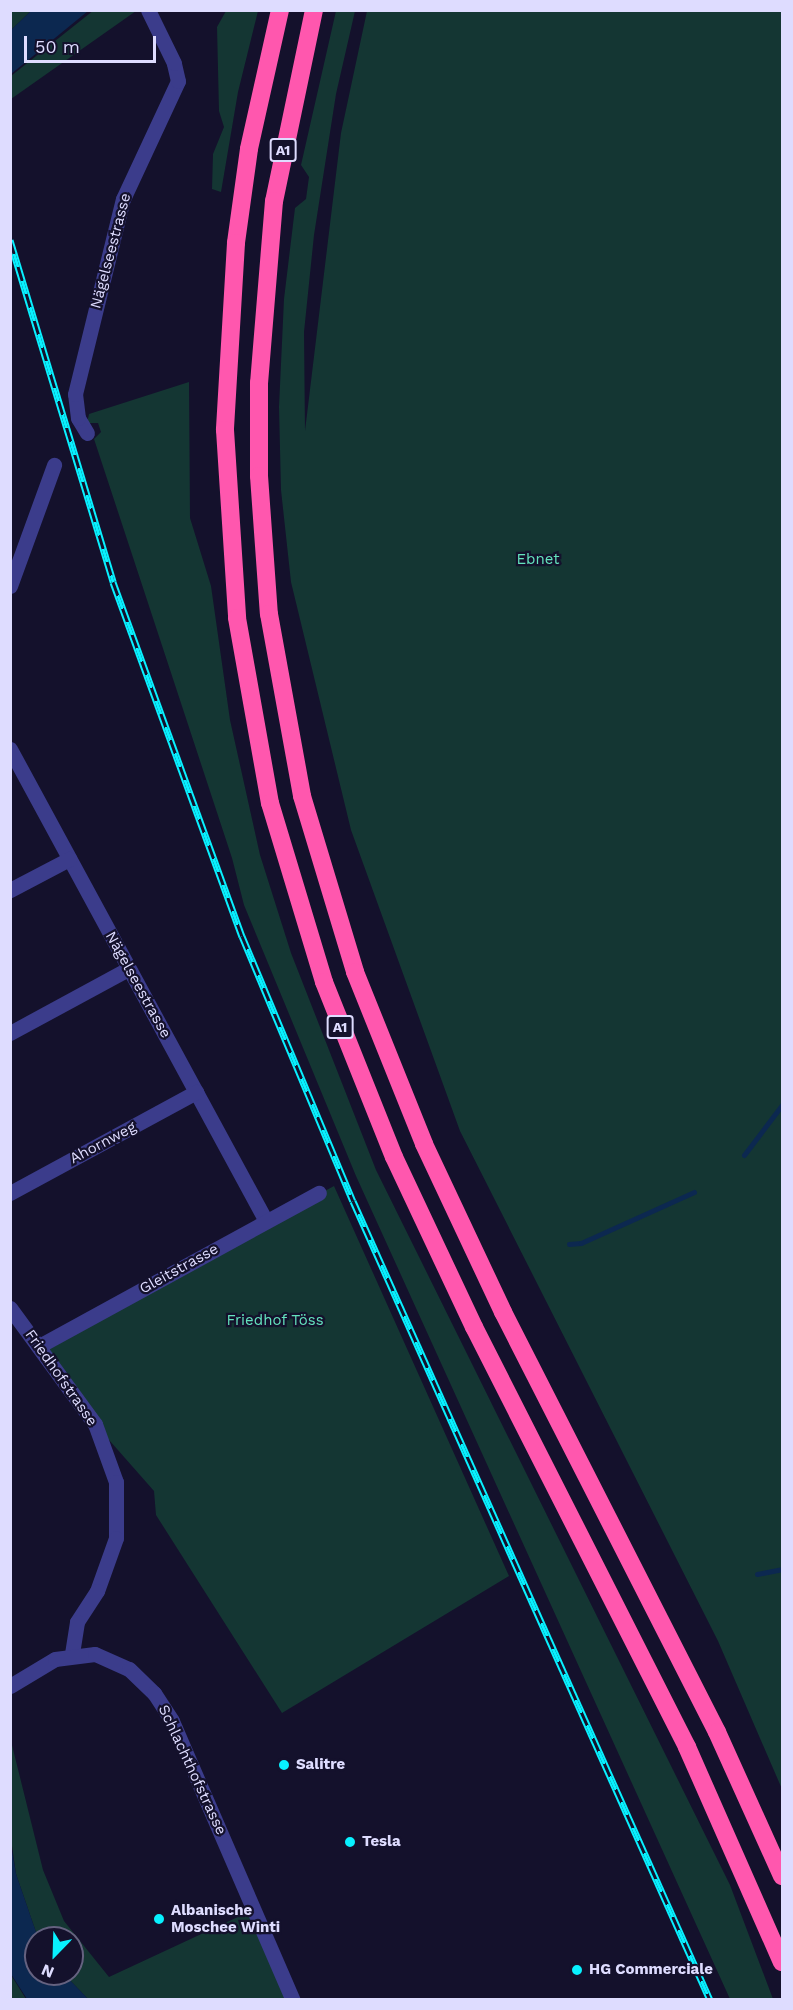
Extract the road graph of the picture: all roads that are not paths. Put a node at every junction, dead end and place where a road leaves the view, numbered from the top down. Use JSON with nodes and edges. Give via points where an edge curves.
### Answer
{"nodes":[{"id":1,"x":148,"y":10,"type":"edge"},
{"id":2,"x":280,"y":10,"type":"edge"},
{"id":3,"x":314,"y":10,"type":"edge"},
{"id":4,"x":87,"y":433,"type":"dead end"},
{"id":5,"x":54,"y":465,"type":"dead end"},
{"id":6,"x":10,"y":586,"type":"edge"},
{"id":7,"x":10,"y":749,"type":"edge"},
{"id":8,"x":69,"y":859,"type":"junction"},
{"id":9,"x":10,"y":890,"type":"edge"},
{"id":10,"x":129,"y":969,"type":"junction"},
{"id":11,"x":10,"y":1032,"type":"edge"},
{"id":12,"x":196,"y":1092,"type":"junction"},
{"id":13,"x":10,"y":1193,"type":"edge"},
{"id":14,"x":319,"y":1193,"type":"dead end"},
{"id":15,"x":266,"y":1221,"type":"junction"},
{"id":16,"x":10,"y":1308,"type":"edge"},
{"id":17,"x":39,"y":1346,"type":"junction"},
{"id":18,"x":72,"y":1655,"type":"junction"},
{"id":19,"x":10,"y":1686,"type":"edge"},
{"id":20,"x":783,"y":1876,"type":"edge"},
{"id":21,"x":783,"y":1962,"type":"edge"},
{"id":22,"x":293,"y":2000,"type":"edge"}],
"edges":[{"from":1,"to":4,"type":"street","name":"Nägelseestrasse","via":[[174,63],[178,81],[123,199],[75,394],[78,418]]},
{"from":2,"to":21,"type":"highway","number":"A1","via":[[254,126],[237,231],[225,430],[237,618],[270,803],[320,971],[394,1157],[484,1348],[687,1747]]},
{"from":3,"to":20,"type":"highway","number":"A1","via":[[274,201],[259,383],[259,487],[269,614],[302,796],[355,972],[424,1144],[508,1323],[717,1732]]},
{"from":5,"to":6,"type":"street"},
{"from":7,"to":8,"type":"street","name":"Nägelseestrasse"},
{"from":8,"to":9,"type":"street"},
{"from":8,"to":10,"type":"street","name":"Nägelseestrasse"},
{"from":10,"to":11,"type":"street"},
{"from":10,"to":12,"type":"street","name":"Nägelseestrasse"},
{"from":12,"to":13,"type":"street","name":"Ahornweg"},
{"from":12,"to":15,"type":"street","name":"Nägelseestrasse"},
{"from":14,"to":15,"type":"street","name":"Gleitstrasse"},
{"from":15,"to":17,"type":"street","name":"Gleitstrasse"},
{"from":16,"to":17,"type":"street","name":"Friedhofstrasse"},
{"from":17,"to":18,"type":"street","name":"Friedhofstrasse","via":[[95,1424],[109,1455],[118,1497],[116,1538],[108,1565],[77,1622]]},
{"from":18,"to":19,"type":"street","name":"Schlachthofstrasse"},
{"from":18,"to":22,"type":"street","name":"Schlachthofstrasse","via":[[95,1654],[129,1669],[154,1693],[177,1732]]}]}
